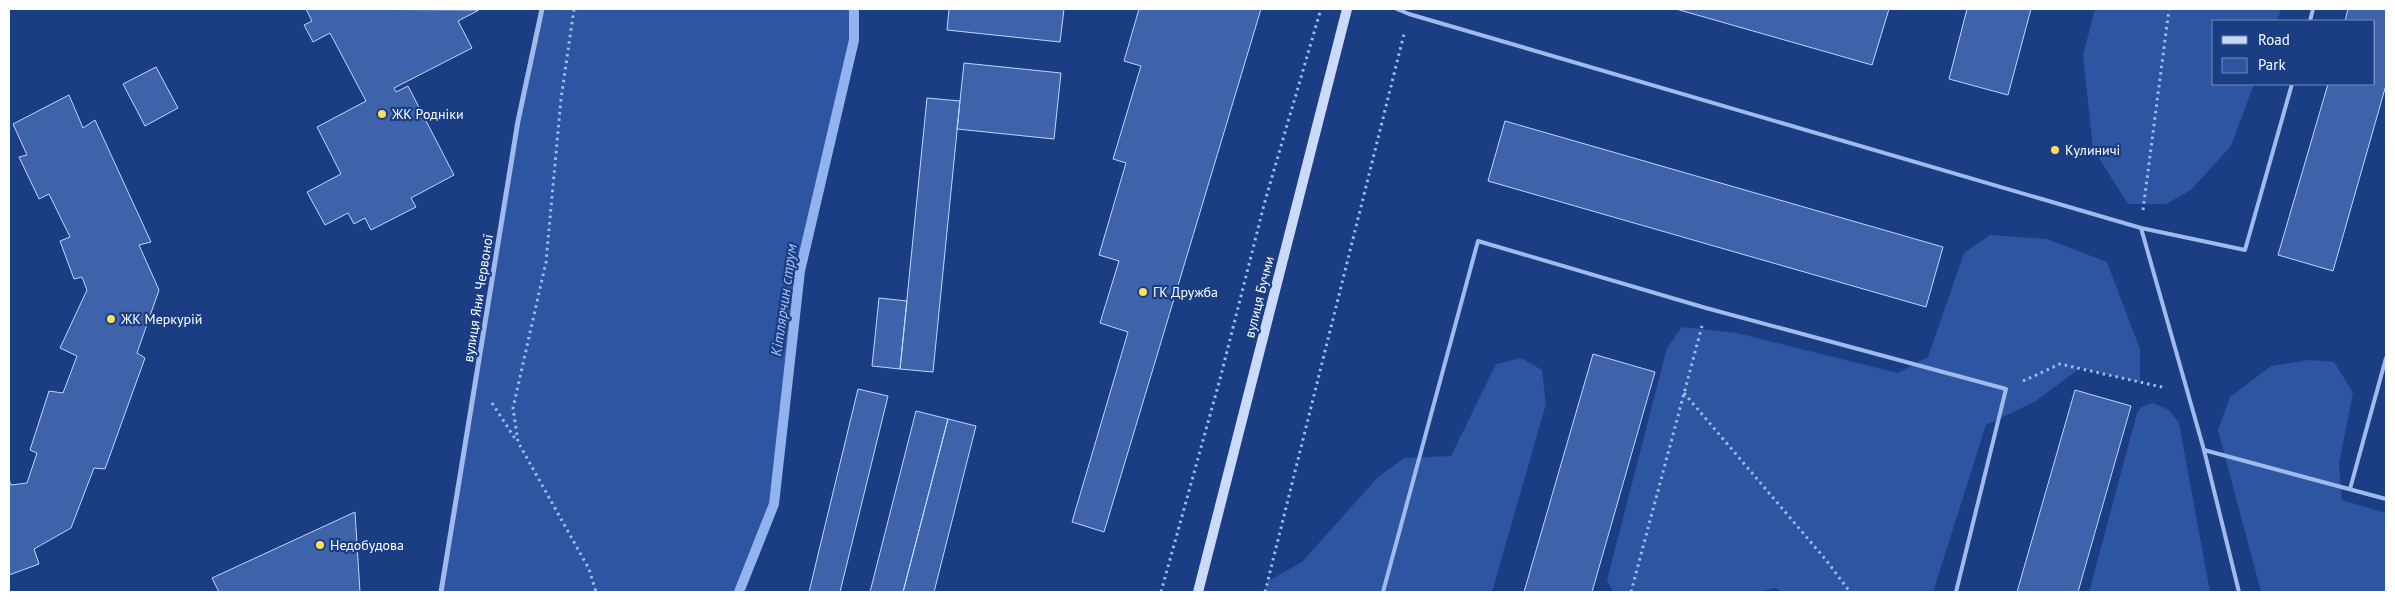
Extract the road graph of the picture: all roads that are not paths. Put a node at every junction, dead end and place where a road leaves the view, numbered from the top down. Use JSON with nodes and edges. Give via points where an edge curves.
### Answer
{"nodes":[{"id":1,"x":542,"y":9,"type":"edge"},
{"id":2,"x":1347,"y":9,"type":"edge"},
{"id":3,"x":1397,"y":9,"type":"edge"},
{"id":4,"x":2292,"y":85,"type":"edge"},
{"id":5,"x":2141,"y":228,"type":"junction"},
{"id":6,"x":2386,"y":358,"type":"edge"},
{"id":7,"x":2204,"y":450,"type":"junction"},
{"id":8,"x":2350,"y":489,"type":"junction"},
{"id":9,"x":2386,"y":499,"type":"edge"},
{"id":10,"x":442,"y":592,"type":"edge"},
{"id":11,"x":1198,"y":592,"type":"edge"},
{"id":12,"x":1383,"y":592,"type":"edge"},
{"id":13,"x":1956,"y":592,"type":"edge"},
{"id":14,"x":2239,"y":592,"type":"edge"}],
"edges":[{"from":1,"to":10,"type":"street","name":"вулиця Яни Червоної","via":[[518,121]]},
{"from":2,"to":11,"type":"street","name":"вулиця Бучми"},
{"from":3,"to":5,"type":"lane"},
{"from":4,"to":5,"type":"lane","via":[[2246,250]]},
{"from":5,"to":7,"type":"lane"},
{"from":6,"to":8,"type":"lane"},
{"from":7,"to":8,"type":"lane"},
{"from":7,"to":14,"type":"lane"},
{"from":8,"to":9,"type":"lane"},
{"from":12,"to":13,"type":"lane","via":[[1478,241],[1706,308],[2006,389]]}]}
